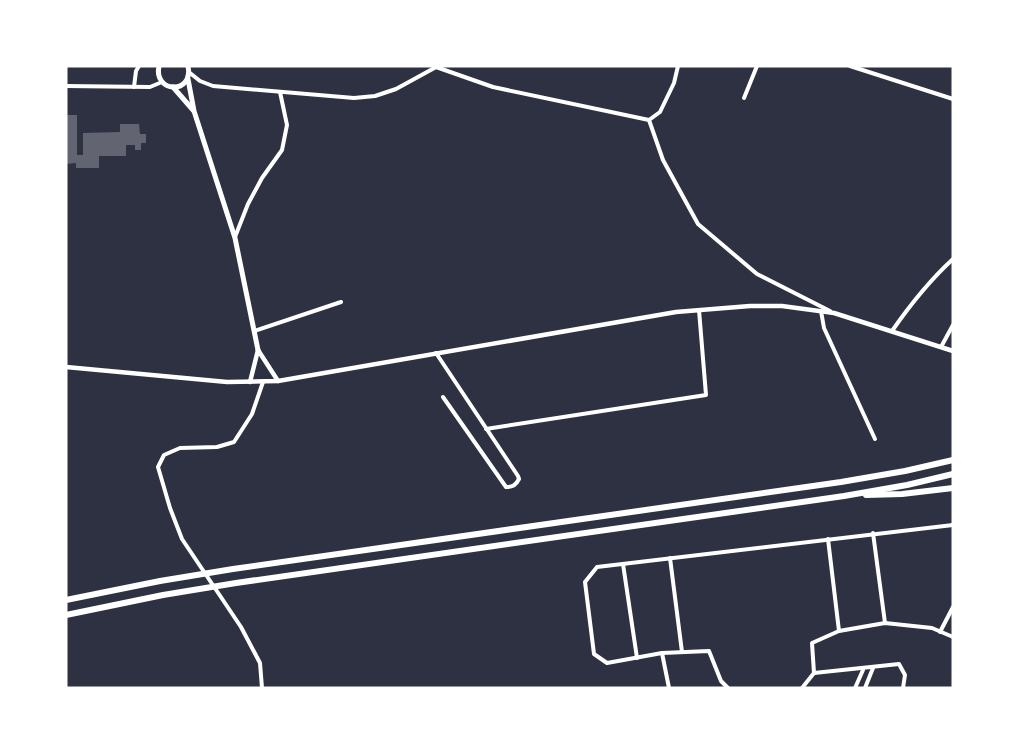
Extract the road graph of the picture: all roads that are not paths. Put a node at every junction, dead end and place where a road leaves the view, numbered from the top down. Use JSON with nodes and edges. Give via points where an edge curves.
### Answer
{"nodes":[{"id":1,"x":139,"y":66,"type":"edge"},
{"id":2,"x":159,"y":66,"type":"edge"},
{"id":3,"x":436,"y":66,"type":"edge"},
{"id":4,"x":678,"y":66,"type":"edge"},
{"id":5,"x":757,"y":66,"type":"edge"},
{"id":6,"x":850,"y":66,"type":"edge"},
{"id":7,"x":189,"y":72,"type":"edge"},
{"id":8,"x":162,"y":82,"type":"junction"},
{"id":9,"x":66,"y":86,"type":"edge"},
{"id":10,"x":134,"y":87,"type":"junction"},
{"id":11,"x":173,"y":87,"type":"junction"},
{"id":12,"x":280,"y":92,"type":"junction"},
{"id":13,"x":744,"y":98,"type":"dead end"},
{"id":14,"x":953,"y":99,"type":"edge"},
{"id":15,"x":194,"y":111,"type":"junction"},
{"id":16,"x":649,"y":120,"type":"junction"},
{"id":17,"x":235,"y":237,"type":"junction"},
{"id":18,"x":953,"y":259,"type":"edge"},
{"id":19,"x":341,"y":302,"type":"dead end"},
{"id":20,"x":699,"y":310,"type":"junction"},
{"id":21,"x":821,"y":311,"type":"junction"},
{"id":22,"x":834,"y":313,"type":"junction"},
{"id":23,"x":953,"y":325,"type":"edge"},
{"id":24,"x":254,"y":331,"type":"junction"},
{"id":25,"x":892,"y":332,"type":"junction"},
{"id":26,"x":941,"y":347,"type":"junction"},
{"id":27,"x":258,"y":350,"type":"junction"},
{"id":28,"x":953,"y":351,"type":"edge"},
{"id":29,"x":436,"y":354,"type":"junction"},
{"id":30,"x":66,"y":367,"type":"edge"},
{"id":31,"x":278,"y":381,"type":"junction"},
{"id":32,"x":250,"y":382,"type":"junction"},
{"id":33,"x":263,"y":382,"type":"junction"},
{"id":34,"x":443,"y":397,"type":"dead end"},
{"id":35,"x":486,"y":429,"type":"junction"},
{"id":36,"x":875,"y":438,"type":"dead end"},
{"id":37,"x":953,"y":460,"type":"edge"},
{"id":38,"x":953,"y":474,"type":"edge"},
{"id":39,"x":953,"y":488,"type":"edge"},
{"id":40,"x":844,"y":496,"type":"junction"},
{"id":41,"x":953,"y":525,"type":"edge"},
{"id":42,"x":873,"y":533,"type":"junction"},
{"id":43,"x":828,"y":539,"type":"junction"},
{"id":44,"x":670,"y":558,"type":"junction"},
{"id":45,"x":622,"y":564,"type":"junction"},
{"id":46,"x":66,"y":600,"type":"edge"},
{"id":47,"x":953,"y":608,"type":"edge"},
{"id":48,"x":66,"y":615,"type":"edge"},
{"id":49,"x":885,"y":623,"type":"junction"},
{"id":50,"x":839,"y":631,"type":"junction"},
{"id":51,"x":940,"y":632,"type":"junction"},
{"id":52,"x":953,"y":637,"type":"edge"},
{"id":53,"x":682,"y":652,"type":"junction"},
{"id":54,"x":662,"y":653,"type":"junction"},
{"id":55,"x":637,"y":658,"type":"junction"},
{"id":56,"x":873,"y":668,"type":"junction"},
{"id":57,"x":864,"y":669,"type":"junction"},
{"id":58,"x":814,"y":673,"type":"junction"},
{"id":59,"x":262,"y":688,"type":"edge"},
{"id":60,"x":669,"y":688,"type":"edge"},
{"id":61,"x":728,"y":688,"type":"edge"},
{"id":62,"x":802,"y":688,"type":"edge"},
{"id":63,"x":855,"y":688,"type":"edge"},
{"id":64,"x":865,"y":688,"type":"edge"},
{"id":65,"x":903,"y":688,"type":"edge"}],
"edges":[{"from":1,"to":10,"type":"street"},
{"from":2,"to":8,"type":"main road"},
{"from":3,"to":12,"type":"street","via":[[375,96]]},
{"from":3,"to":16,"type":"street","via":[[493,87]]},
{"from":4,"to":16,"type":"street","via":[[660,112]]},
{"from":5,"to":13,"type":"street"},
{"from":6,"to":14,"type":"street"},
{"from":7,"to":11,"type":"main road","via":[[184,84]]},
{"from":7,"to":12,"type":"street","via":[[213,86]]},
{"from":7,"to":15,"type":"main road"},
{"from":8,"to":10,"type":"street"},
{"from":8,"to":11,"type":"main road"},
{"from":9,"to":10,"type":"street"},
{"from":11,"to":15,"type":"main road"},
{"from":12,"to":17,"type":"street","via":[[287,125],[282,150],[262,178]]},
{"from":15,"to":17,"type":"main road"},
{"from":16,"to":22,"type":"street","via":[[663,160],[698,224],[758,274]]},
{"from":17,"to":24,"type":"main road"},
{"from":18,"to":25,"type":"street","via":[[911,302]]},
{"from":19,"to":24,"type":"street"},
{"from":20,"to":21,"type":"street","via":[[771,306]]},
{"from":20,"to":29,"type":"street"},
{"from":20,"to":35,"type":"street","via":[[706,395]]},
{"from":21,"to":22,"type":"street"},
{"from":21,"to":36,"type":"street","via":[[824,328]]},
{"from":22,"to":25,"type":"street"},
{"from":23,"to":26,"type":"street"},
{"from":24,"to":27,"type":"main road"},
{"from":25,"to":26,"type":"street"},
{"from":26,"to":28,"type":"street"},
{"from":27,"to":31,"type":"street"},
{"from":27,"to":32,"type":"street"},
{"from":29,"to":31,"type":"street"},
{"from":29,"to":35,"type":"street"},
{"from":30,"to":32,"type":"street"},
{"from":31,"to":33,"type":"street"},
{"from":32,"to":33,"type":"street"},
{"from":33,"to":59,"type":"street","via":[[252,414],[234,442],[217,447],[180,448],[164,455],[158,467],[182,539],[241,627],[260,663]]},
{"from":34,"to":35,"type":"street","via":[[506,487],[512,487],[518,476]]},
{"from":37,"to":46,"type":"main road","via":[[829,483],[233,569]]},
{"from":38,"to":40,"type":"main road"},
{"from":39,"to":40,"type":"main road"},
{"from":40,"to":48,"type":"main road","via":[[236,583]]},
{"from":41,"to":42,"type":"street"},
{"from":42,"to":43,"type":"street"},
{"from":42,"to":49,"type":"street"},
{"from":43,"to":44,"type":"street"},
{"from":43,"to":50,"type":"street"},
{"from":44,"to":45,"type":"street"},
{"from":44,"to":53,"type":"street"},
{"from":45,"to":55,"type":"street"},
{"from":45,"to":55,"type":"street","via":[[597,567],[585,582],[594,654],[607,663]]},
{"from":47,"to":51,"type":"street"},
{"from":49,"to":50,"type":"street"},
{"from":49,"to":51,"type":"street"},
{"from":50,"to":58,"type":"street","via":[[812,643]]},
{"from":51,"to":52,"type":"street"},
{"from":53,"to":54,"type":"street"},
{"from":53,"to":61,"type":"street","via":[[709,651],[721,681]]},
{"from":54,"to":55,"type":"street"},
{"from":54,"to":60,"type":"street"},
{"from":56,"to":57,"type":"street"},
{"from":56,"to":64,"type":"street"},
{"from":56,"to":65,"type":"street","via":[[899,664],[905,675]]},
{"from":57,"to":58,"type":"street"},
{"from":57,"to":63,"type":"street"},
{"from":58,"to":62,"type":"street"}]}
